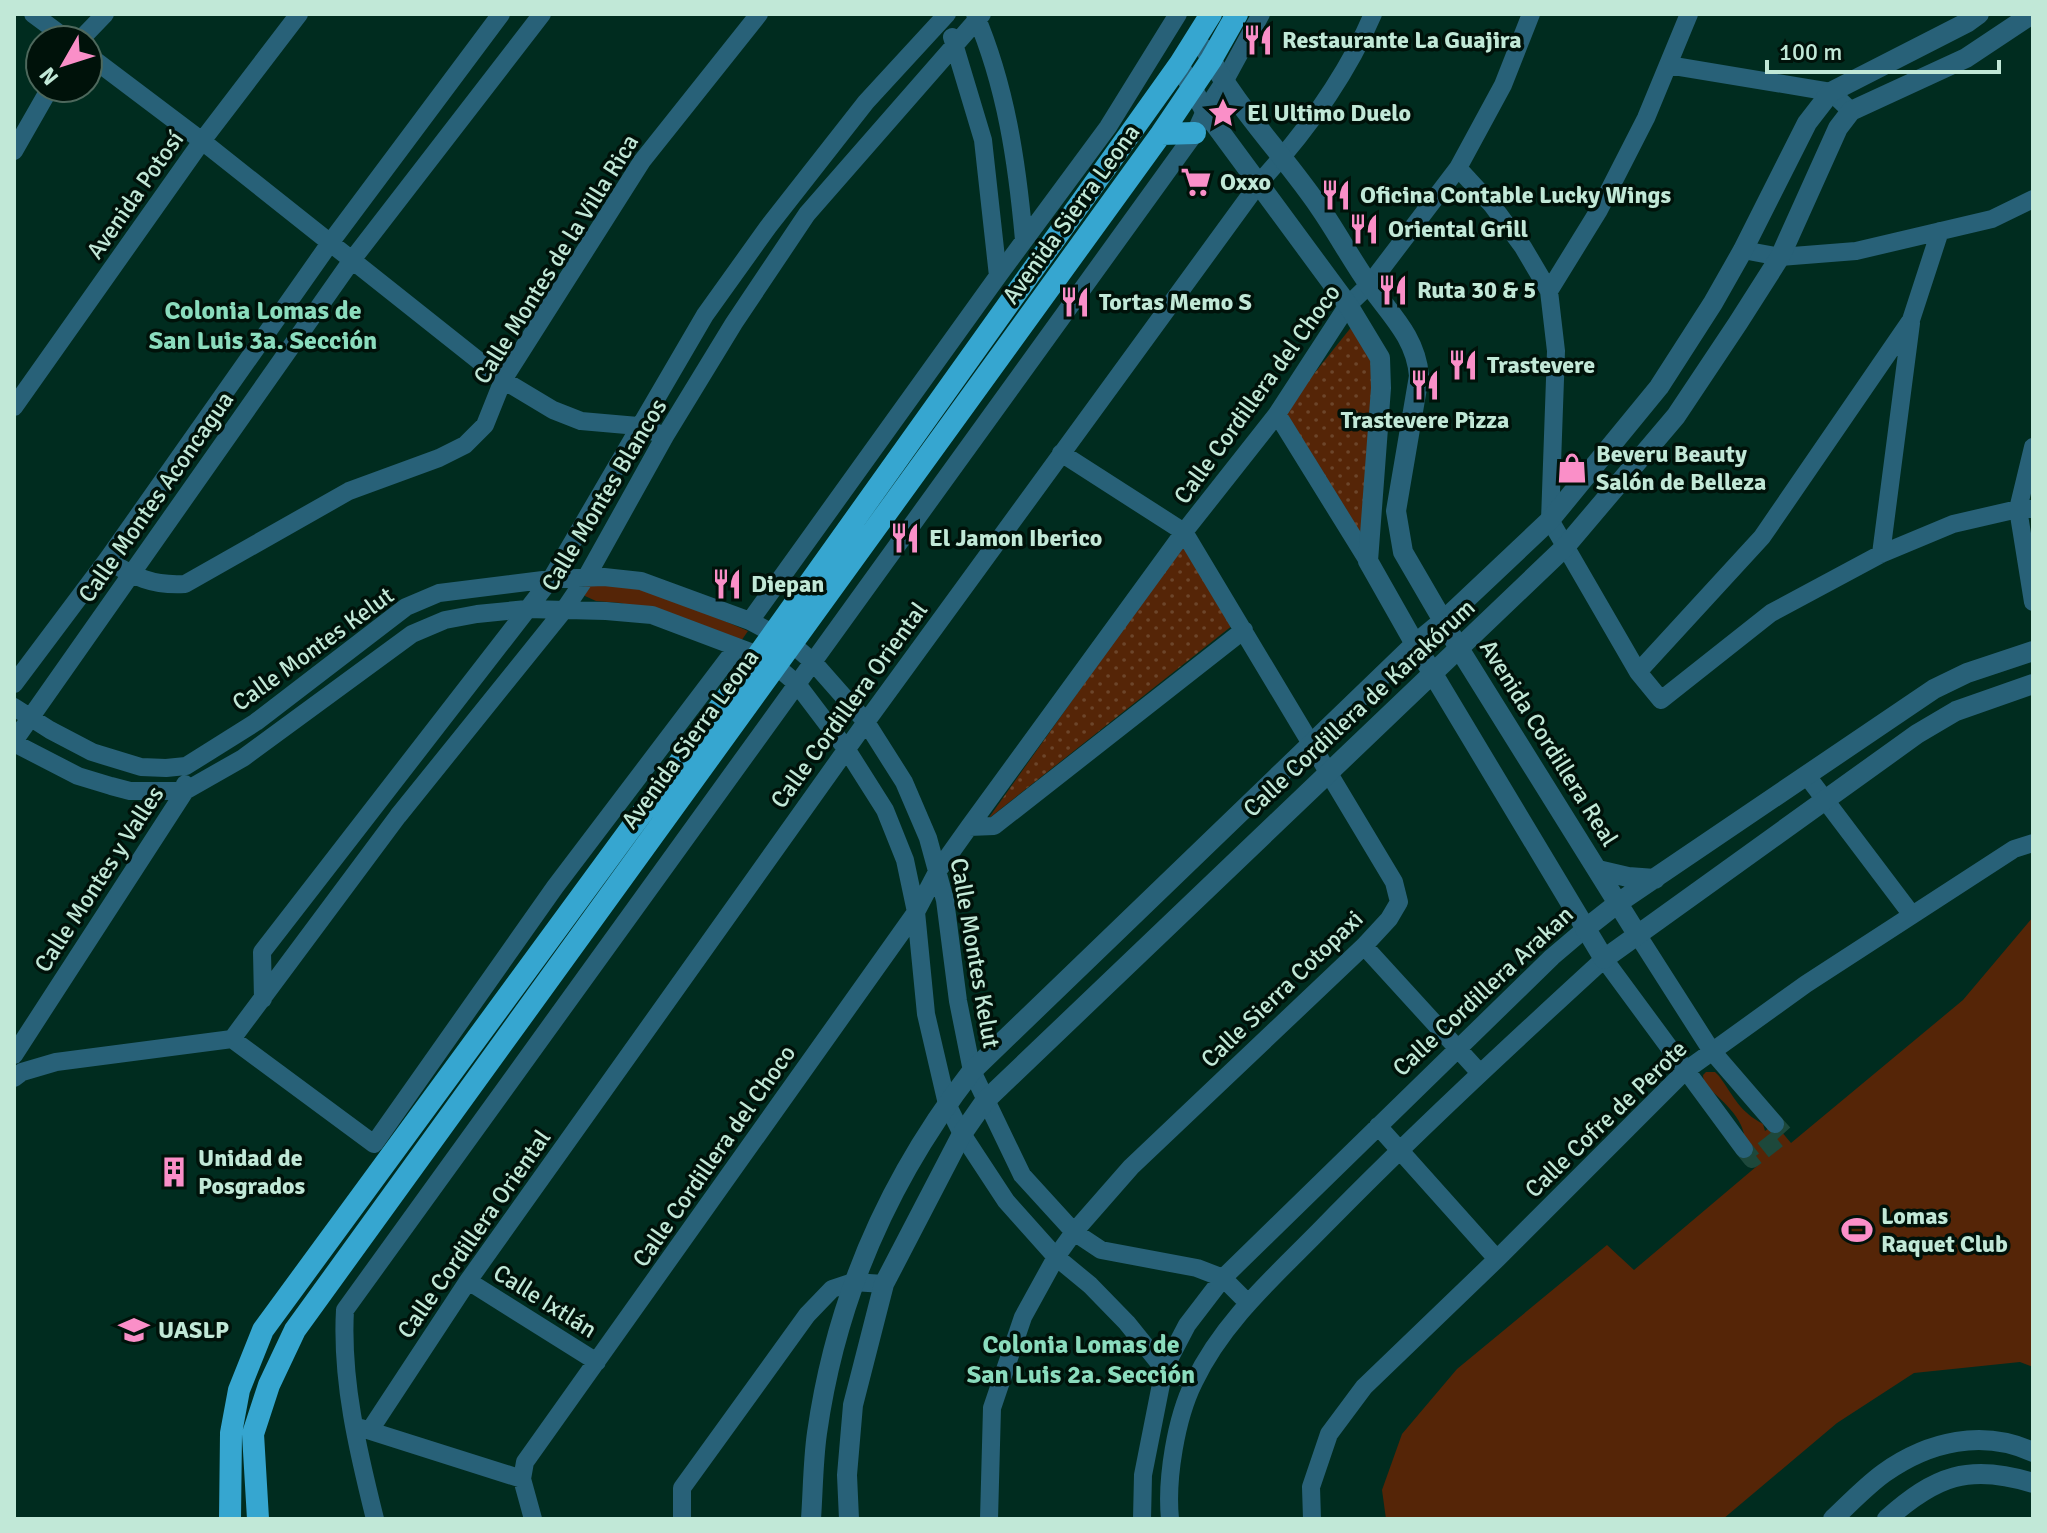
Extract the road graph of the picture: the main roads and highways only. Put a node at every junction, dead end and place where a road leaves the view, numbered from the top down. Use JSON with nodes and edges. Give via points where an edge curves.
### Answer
{"nodes":[{"id":1,"x":1211,"y":14,"type":"edge"},
{"id":2,"x":1221,"y":14,"type":"edge"},
{"id":3,"x":1237,"y":14,"type":"edge"},
{"id":4,"x":1204,"y":47,"type":"junction"},
{"id":5,"x":1195,"y":133,"type":"road end"},
{"id":6,"x":1161,"y":134,"type":"junction"},
{"id":7,"x":782,"y":638,"type":"junction"},
{"id":8,"x":644,"y":828,"type":"junction"},
{"id":9,"x":232,"y":1519,"type":"edge"},
{"id":10,"x":258,"y":1519,"type":"edge"}],
"edges":[{"from":1,"to":4,"type":"highway","name":"Avenida Sierra Leona"},
{"from":2,"to":4,"type":"highway"},
{"from":3,"to":4,"type":"highway","name":"Avenida Sierra Leona"},
{"from":4,"to":6,"type":"highway","name":"Avenida Sierra Leona","via":[[1192,86]]},
{"from":4,"to":7,"type":"highway","name":"Avenida Sierra Leona","via":[[1179,65]]},
{"from":5,"to":6,"type":"highway"},
{"from":6,"to":7,"type":"highway","name":"Avenida Sierra Leona"},
{"from":7,"to":8,"type":"highway","name":"Avenida Sierra Leona","via":[[757,656]]},
{"from":8,"to":9,"type":"highway","name":"Avenida Sierra Leona","via":[[263,1330],[239,1390],[231,1433]]},
{"from":8,"to":10,"type":"highway","name":"Avenida Sierra Leona","via":[[295,1330],[253,1434]]}]}
